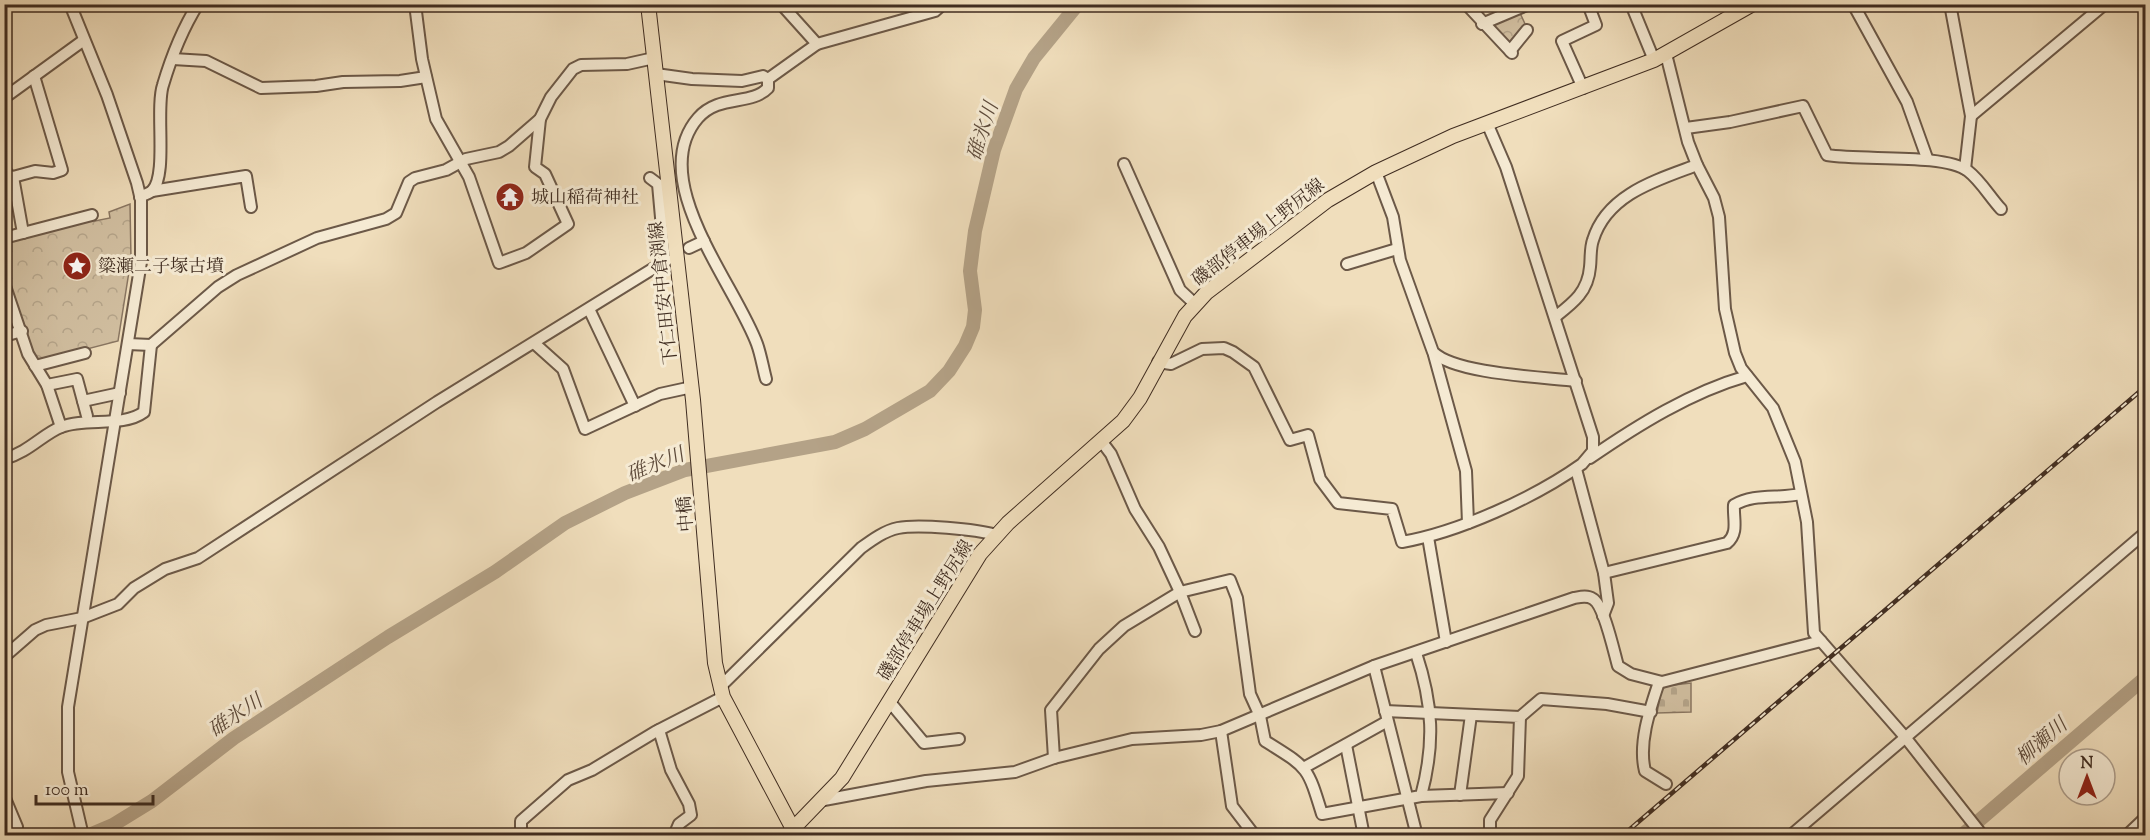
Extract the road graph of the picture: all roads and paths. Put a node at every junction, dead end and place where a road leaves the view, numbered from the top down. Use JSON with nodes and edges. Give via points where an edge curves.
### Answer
{"nodes":[{"id":1,"x":70,"y":4,"type":"edge"},
{"id":2,"x":198,"y":4,"type":"edge"},
{"id":3,"x":415,"y":4,"type":"edge"},
{"id":4,"x":648,"y":4,"type":"edge"},
{"id":5,"x":781,"y":4,"type":"edge"},
{"id":6,"x":944,"y":4,"type":"edge"},
{"id":7,"x":1466,"y":4,"type":"edge"},
{"id":8,"x":1529,"y":4,"type":"edge"},
{"id":9,"x":1588,"y":4,"type":"edge"},
{"id":10,"x":1631,"y":4,"type":"edge"},
{"id":11,"x":1753,"y":4,"type":"edge"},
{"id":12,"x":1853,"y":4,"type":"edge"},
{"id":13,"x":1950,"y":4,"type":"edge"},
{"id":14,"x":2105,"y":4,"type":"edge"},
{"id":15,"x":1482,"y":24,"type":"junction"},
{"id":16,"x":1527,"y":30,"type":"dead end"},
{"id":17,"x":84,"y":40,"type":"junction"},
{"id":18,"x":817,"y":44,"type":"junction"},
{"id":19,"x":1660,"y":57,"type":"junction"},
{"id":20,"x":654,"y":58,"type":"junction"},
{"id":21,"x":173,"y":59,"type":"junction"},
{"id":22,"x":656,"y":74,"type":"junction"},
{"id":23,"x":34,"y":76,"type":"junction"},
{"id":24,"x":426,"y":77,"type":"junction"},
{"id":25,"x":768,"y":79,"type":"junction"},
{"id":26,"x":1583,"y":88,"type":"junction"},
{"id":27,"x":4,"y":98,"type":"edge"},
{"id":28,"x":1971,"y":116,"type":"junction"},
{"id":29,"x":540,"y":119,"type":"junction"},
{"id":30,"x":1487,"y":123,"type":"junction"},
{"id":31,"x":1686,"y":128,"type":"junction"},
{"id":32,"x":1927,"y":158,"type":"junction"},
{"id":33,"x":460,"y":162,"type":"junction"},
{"id":34,"x":1124,"y":164,"type":"dead end"},
{"id":35,"x":4,"y":165,"type":"edge"},
{"id":36,"x":1697,"y":165,"type":"junction"},
{"id":37,"x":1965,"y":169,"type":"junction"},
{"id":38,"x":1376,"y":172,"type":"junction"},
{"id":39,"x":13,"y":177,"type":"junction"},
{"id":40,"x":655,"y":178,"type":"dead end"},
{"id":41,"x":152,"y":191,"type":"junction"},
{"id":42,"x":140,"y":197,"type":"junction"},
{"id":43,"x":251,"y":207,"type":"dead end"},
{"id":44,"x":2001,"y":209,"type":"dead end"},
{"id":45,"x":92,"y":216,"type":"dead end"},
{"id":46,"x":23,"y":233,"type":"junction"},
{"id":47,"x":4,"y":238,"type":"edge"},
{"id":48,"x":704,"y":241,"type":"junction"},
{"id":49,"x":689,"y":248,"type":"dead end"},
{"id":50,"x":1397,"y":249,"type":"junction"},
{"id":51,"x":1347,"y":264,"type":"dead end"},
{"id":52,"x":5,"y":288,"type":"edge"},
{"id":53,"x":1195,"y":304,"type":"junction"},
{"id":54,"x":589,"y":309,"type":"junction"},
{"id":55,"x":1555,"y":318,"type":"junction"},
{"id":56,"x":22,"y":331,"type":"junction"},
{"id":57,"x":4,"y":336,"type":"edge"},
{"id":58,"x":128,"y":344,"type":"junction"},
{"id":59,"x":534,"y":344,"type":"junction"},
{"id":60,"x":151,"y":345,"type":"junction"},
{"id":61,"x":1433,"y":352,"type":"junction"},
{"id":62,"x":85,"y":353,"type":"dead end"},
{"id":63,"x":1158,"y":362,"type":"junction"},
{"id":64,"x":36,"y":366,"type":"junction"},
{"id":65,"x":1747,"y":375,"type":"junction"},
{"id":66,"x":766,"y":380,"type":"dead end"},
{"id":67,"x":1575,"y":381,"type":"junction"},
{"id":68,"x":47,"y":386,"type":"junction"},
{"id":69,"x":120,"y":393,"type":"junction"},
{"id":70,"x":692,"y":393,"type":"junction"},
{"id":71,"x":83,"y":401,"type":"junction"},
{"id":72,"x":635,"y":406,"type":"junction"},
{"id":73,"x":87,"y":416,"type":"dead end"},
{"id":74,"x":116,"y":419,"type":"junction"},
{"id":75,"x":61,"y":427,"type":"junction"},
{"id":76,"x":1102,"y":442,"type":"junction"},
{"id":77,"x":4,"y":459,"type":"edge"},
{"id":78,"x":1587,"y":460,"type":"junction"},
{"id":79,"x":1575,"y":469,"type":"junction"},
{"id":80,"x":1801,"y":494,"type":"junction"},
{"id":81,"x":1468,"y":523,"type":"junction"},
{"id":82,"x":2145,"y":532,"type":"edge"},
{"id":83,"x":996,"y":535,"type":"junction"},
{"id":84,"x":1428,"y":537,"type":"junction"},
{"id":85,"x":1604,"y":573,"type":"junction"},
{"id":86,"x":1180,"y":592,"type":"junction"},
{"id":87,"x":1603,"y":616,"type":"junction"},
{"id":88,"x":82,"y":618,"type":"junction"},
{"id":89,"x":1195,"y":631,"type":"dead end"},
{"id":90,"x":1821,"y":641,"type":"junction"},
{"id":91,"x":1446,"y":642,"type":"junction"},
{"id":92,"x":1416,"y":653,"type":"junction"},
{"id":93,"x":4,"y":657,"type":"edge"},
{"id":94,"x":1374,"y":666,"type":"junction"},
{"id":95,"x":1659,"y":682,"type":"junction"},
{"id":96,"x":721,"y":692,"type":"junction"},
{"id":97,"x":889,"y":701,"type":"junction"},
{"id":98,"x":1385,"y":711,"type":"junction"},
{"id":99,"x":1651,"y":712,"type":"junction"},
{"id":100,"x":1431,"y":713,"type":"junction"},
{"id":101,"x":1471,"y":715,"type":"junction"},
{"id":102,"x":1260,"y":716,"type":"junction"},
{"id":103,"x":1520,"y":717,"type":"junction"},
{"id":104,"x":1386,"y":722,"type":"junction"},
{"id":105,"x":659,"y":730,"type":"junction"},
{"id":106,"x":1221,"y":731,"type":"junction"},
{"id":107,"x":1905,"y":737,"type":"junction"},
{"id":108,"x":959,"y":739,"type":"dead end"},
{"id":109,"x":1346,"y":745,"type":"junction"},
{"id":110,"x":1054,"y":758,"type":"junction"},
{"id":111,"x":1305,"y":767,"type":"junction"},
{"id":112,"x":1666,"y":784,"type":"dead end"},
{"id":113,"x":1509,"y":793,"type":"junction"},
{"id":114,"x":1460,"y":795,"type":"junction"},
{"id":115,"x":4,"y":796,"type":"edge"},
{"id":116,"x":1421,"y":796,"type":"junction"},
{"id":117,"x":1406,"y":798,"type":"junction"},
{"id":118,"x":824,"y":800,"type":"junction"},
{"id":119,"x":1359,"y":807,"type":"junction"},
{"id":120,"x":2145,"y":817,"type":"edge"},
{"id":121,"x":17,"y":827,"type":"dead end"},
{"id":122,"x":790,"y":832,"type":"edge"},
{"id":123,"x":83,"y":836,"type":"edge"},
{"id":124,"x":525,"y":836,"type":"edge"},
{"id":125,"x":679,"y":836,"type":"edge"},
{"id":126,"x":1256,"y":836,"type":"edge"},
{"id":127,"x":1364,"y":836,"type":"edge"},
{"id":128,"x":1417,"y":836,"type":"edge"},
{"id":129,"x":1490,"y":836,"type":"edge"},
{"id":130,"x":1790,"y":836,"type":"edge"},
{"id":131,"x":1983,"y":836,"type":"edge"},
{"id":132,"x":2126,"y":836,"type":"edge"}],
"edges":[{"from":1,"to":17,"type":"street"},
{"from":2,"to":21,"type":"street"},
{"from":3,"to":24,"type":"street"},
{"from":4,"to":20,"type":"main road","name":"下仁田安中倉渕線"},
{"from":5,"to":18,"type":"street"},
{"from":6,"to":18,"type":"street","via":[[935,11]]},
{"from":7,"to":15,"type":"street"},
{"from":8,"to":15,"type":"street"},
{"from":9,"to":26,"type":"street","via":[[1596,25],[1562,41]]},
{"from":10,"to":19,"type":"street"},
{"from":11,"to":19,"type":"main road","name":"磯部停車場上野尻線"},
{"from":12,"to":32,"type":"street","via":[[1907,102]]},
{"from":13,"to":28,"type":"street"},
{"from":14,"to":28,"type":"street"},
{"from":15,"to":16,"type":"street","via":[[1511,52]]},
{"from":17,"to":23,"type":"street"},
{"from":17,"to":42,"type":"street","via":[[121,134]]},
{"from":18,"to":25,"type":"street"},
{"from":19,"to":26,"type":"main road","name":"磯部停車場上野尻線"},
{"from":19,"to":31,"type":"street"},
{"from":20,"to":22,"type":"main road","name":"下仁田安中倉渕線"},
{"from":20,"to":29,"type":"street","via":[[573,69]]},
{"from":21,"to":24,"type":"street","via":[[206,61],[261,88]]},
{"from":21,"to":41,"type":"street","via":[[162,87],[160,166]]},
{"from":22,"to":25,"type":"street","via":[[692,79]]},
{"from":22,"to":70,"type":"main road","name":"下仁田安中倉渕線"},
{"from":23,"to":27,"type":"street"},
{"from":23,"to":39,"type":"street","via":[[62,170]]},
{"from":24,"to":33,"type":"street","via":[[436,119]]},
{"from":25,"to":48,"type":"street","via":[[768,88],[760,95],[721,102],[700,115],[687,132],[680,176],[689,211]]},
{"from":26,"to":30,"type":"main road","name":"磯部停車場上野尻線"},
{"from":28,"to":37,"type":"street"},
{"from":29,"to":33,"type":"street","via":[[499,152]]},
{"from":29,"to":33,"type":"street","via":[[535,167],[545,174],[568,224],[526,253],[499,264],[469,177]]},
{"from":30,"to":38,"type":"main road","name":"磯部停車場上野尻線"},
{"from":30,"to":55,"type":"street","via":[[1506,167]]},
{"from":31,"to":32,"type":"street","via":[[1803,106],[1827,155],[1850,159]]},
{"from":31,"to":36,"type":"street"},
{"from":32,"to":37,"type":"street"},
{"from":33,"to":60,"type":"street","via":[[408,182],[396,213],[386,219],[317,238],[237,275]]},
{"from":34,"to":53,"type":"street","via":[[1180,290]]},
{"from":35,"to":39,"type":"street","via":[[7,175]]},
{"from":36,"to":55,"type":"street","via":[[1642,186],[1614,206],[1592,241],[1586,287]]},
{"from":36,"to":65,"type":"street","via":[[1719,217],[1725,309],[1735,353]]},
{"from":37,"to":44,"type":"street"},
{"from":38,"to":50,"type":"street","via":[[1394,217]]},
{"from":38,"to":53,"type":"main road","name":"磯部停車場上野尻線","via":[[1328,200]]},
{"from":39,"to":46,"type":"street"},
{"from":40,"to":54,"type":"street","via":[[666,261]]},
{"from":41,"to":42,"type":"street"},
{"from":41,"to":43,"type":"street","via":[[246,176]]},
{"from":42,"to":58,"type":"street","via":[[141,262]]},
{"from":45,"to":46,"type":"street"},
{"from":46,"to":47,"type":"street"},
{"from":48,"to":49,"type":"street"},
{"from":48,"to":66,"type":"street","via":[[757,344]]},
{"from":50,"to":51,"type":"street"},
{"from":50,"to":61,"type":"street"},
{"from":52,"to":56,"type":"street"},
{"from":53,"to":63,"type":"main road","name":"磯部停車場上野尻線"},
{"from":54,"to":59,"type":"street"},
{"from":54,"to":72,"type":"street"},
{"from":55,"to":67,"type":"street"},
{"from":56,"to":57,"type":"street"},
{"from":56,"to":64,"type":"street"},
{"from":58,"to":60,"type":"street"},
{"from":58,"to":69,"type":"street"},
{"from":59,"to":72,"type":"street","via":[[563,369],[585,429]]},
{"from":59,"to":88,"type":"street","via":[[260,516],[238,534],[198,558],[165,569],[134,588],[118,604]]},
{"from":60,"to":74,"type":"street","via":[[147,406],[139,415]]},
{"from":61,"to":67,"type":"street","via":[[1442,361],[1479,369]]},
{"from":61,"to":81,"type":"street","via":[[1466,471]]},
{"from":62,"to":64,"type":"street"},
{"from":63,"to":76,"type":"main road","name":"磯部停車場上野尻線","via":[[1123,421]]},
{"from":63,"to":84,"type":"street","via":[[1172,363],[1203,349],[1224,348],[1233,352],[1256,371],[1290,440],[1308,435],[1320,478],[1336,502],[1392,509],[1402,542]]},
{"from":64,"to":68,"type":"street"},
{"from":65,"to":78,"type":"street","via":[[1713,386]]},
{"from":65,"to":80,"type":"street","via":[[1773,408],[1795,462]]},
{"from":67,"to":78,"type":"street","via":[[1593,437],[1593,451]]},
{"from":68,"to":71,"type":"street","via":[[77,379]]},
{"from":68,"to":75,"type":"street"},
{"from":69,"to":71,"type":"street"},
{"from":69,"to":74,"type":"street"},
{"from":70,"to":72,"type":"street","via":[[660,394]]},
{"from":70,"to":96,"type":"main road","name":"中橋"},
{"from":71,"to":73,"type":"street"},
{"from":74,"to":75,"type":"street"},
{"from":74,"to":88,"type":"street"},
{"from":75,"to":77,"type":"street","via":[[32,448]]},
{"from":76,"to":83,"type":"main road","name":"磯部停車場上野尻線"},
{"from":76,"to":86,"type":"street"},
{"from":78,"to":79,"type":"street"},
{"from":79,"to":81,"type":"street"},
{"from":79,"to":85,"type":"street"},
{"from":80,"to":85,"type":"street","via":[[1747,498],[1734,505],[1735,531],[1727,543]]},
{"from":80,"to":90,"type":"street","via":[[1807,522],[1815,633]]},
{"from":81,"to":84,"type":"street"},
{"from":82,"to":107,"type":"street"},
{"from":83,"to":96,"type":"street","via":[[898,528],[880,535],[861,548]]},
{"from":83,"to":97,"type":"main road","name":"磯部停車場上野尻線","via":[[972,565]]},
{"from":84,"to":91,"type":"street"},
{"from":85,"to":87,"type":"street","via":[[1608,603]]},
{"from":86,"to":89,"type":"street"},
{"from":86,"to":102,"type":"street","via":[[1230,580],[1237,598],[1250,694]]},
{"from":86,"to":110,"type":"street","via":[[1124,626],[1099,649],[1062,695],[1051,710]]},
{"from":87,"to":91,"type":"street","via":[[1594,599],[1584,596]]},
{"from":87,"to":95,"type":"street","via":[[1618,666],[1630,674]]},
{"from":88,"to":93,"type":"street","via":[[35,630]]},
{"from":88,"to":123,"type":"street","via":[[68,707],[68,772]]},
{"from":90,"to":95,"type":"street"},
{"from":90,"to":107,"type":"street"},
{"from":91,"to":92,"type":"street"},
{"from":92,"to":94,"type":"street"},
{"from":92,"to":100,"type":"street"},
{"from":94,"to":98,"type":"street"},
{"from":94,"to":102,"type":"street"},
{"from":95,"to":99,"type":"street"},
{"from":96,"to":105,"type":"street"},
{"from":96,"to":122,"type":"main road"},
{"from":97,"to":108,"type":"street","via":[[924,743]]},
{"from":97,"to":118,"type":"main road","name":"磯部停車場上野尻線"},
{"from":98,"to":100,"type":"street"},
{"from":98,"to":104,"type":"street"},
{"from":99,"to":103,"type":"street","via":[[1541,699]]},
{"from":99,"to":112,"type":"street","via":[[1642,760],[1645,771]]},
{"from":100,"to":101,"type":"street"},
{"from":100,"to":116,"type":"street","via":[[1431,761]]},
{"from":101,"to":103,"type":"street"},
{"from":101,"to":114,"type":"street"},
{"from":102,"to":106,"type":"street"},
{"from":102,"to":111,"type":"street","via":[[1265,741]]},
{"from":103,"to":113,"type":"street","via":[[1518,776]]},
{"from":104,"to":109,"type":"street"},
{"from":104,"to":117,"type":"street"},
{"from":105,"to":124,"type":"street","via":[[568,780],[521,821]]},
{"from":105,"to":125,"type":"street","via":[[671,770],[689,804],[691,815],[679,824]]},
{"from":106,"to":110,"type":"street","via":[[1132,739]]},
{"from":106,"to":126,"type":"street","via":[[1232,806]]},
{"from":107,"to":130,"type":"street"},
{"from":107,"to":131,"type":"street"},
{"from":109,"to":111,"type":"street"},
{"from":109,"to":119,"type":"street"},
{"from":110,"to":118,"type":"street","via":[[1015,772],[926,781]]},
{"from":111,"to":119,"type":"street","via":[[1322,814]]},
{"from":113,"to":114,"type":"street"},
{"from":113,"to":129,"type":"street","via":[[1490,820]]},
{"from":114,"to":116,"type":"street"},
{"from":115,"to":121,"type":"street"},
{"from":116,"to":117,"type":"street"},
{"from":117,"to":119,"type":"street"},
{"from":117,"to":128,"type":"street"},
{"from":118,"to":122,"type":"main road","name":"磯部停車場上野尻線"},
{"from":119,"to":127,"type":"street"},
{"from":120,"to":132,"type":"street"}]}
